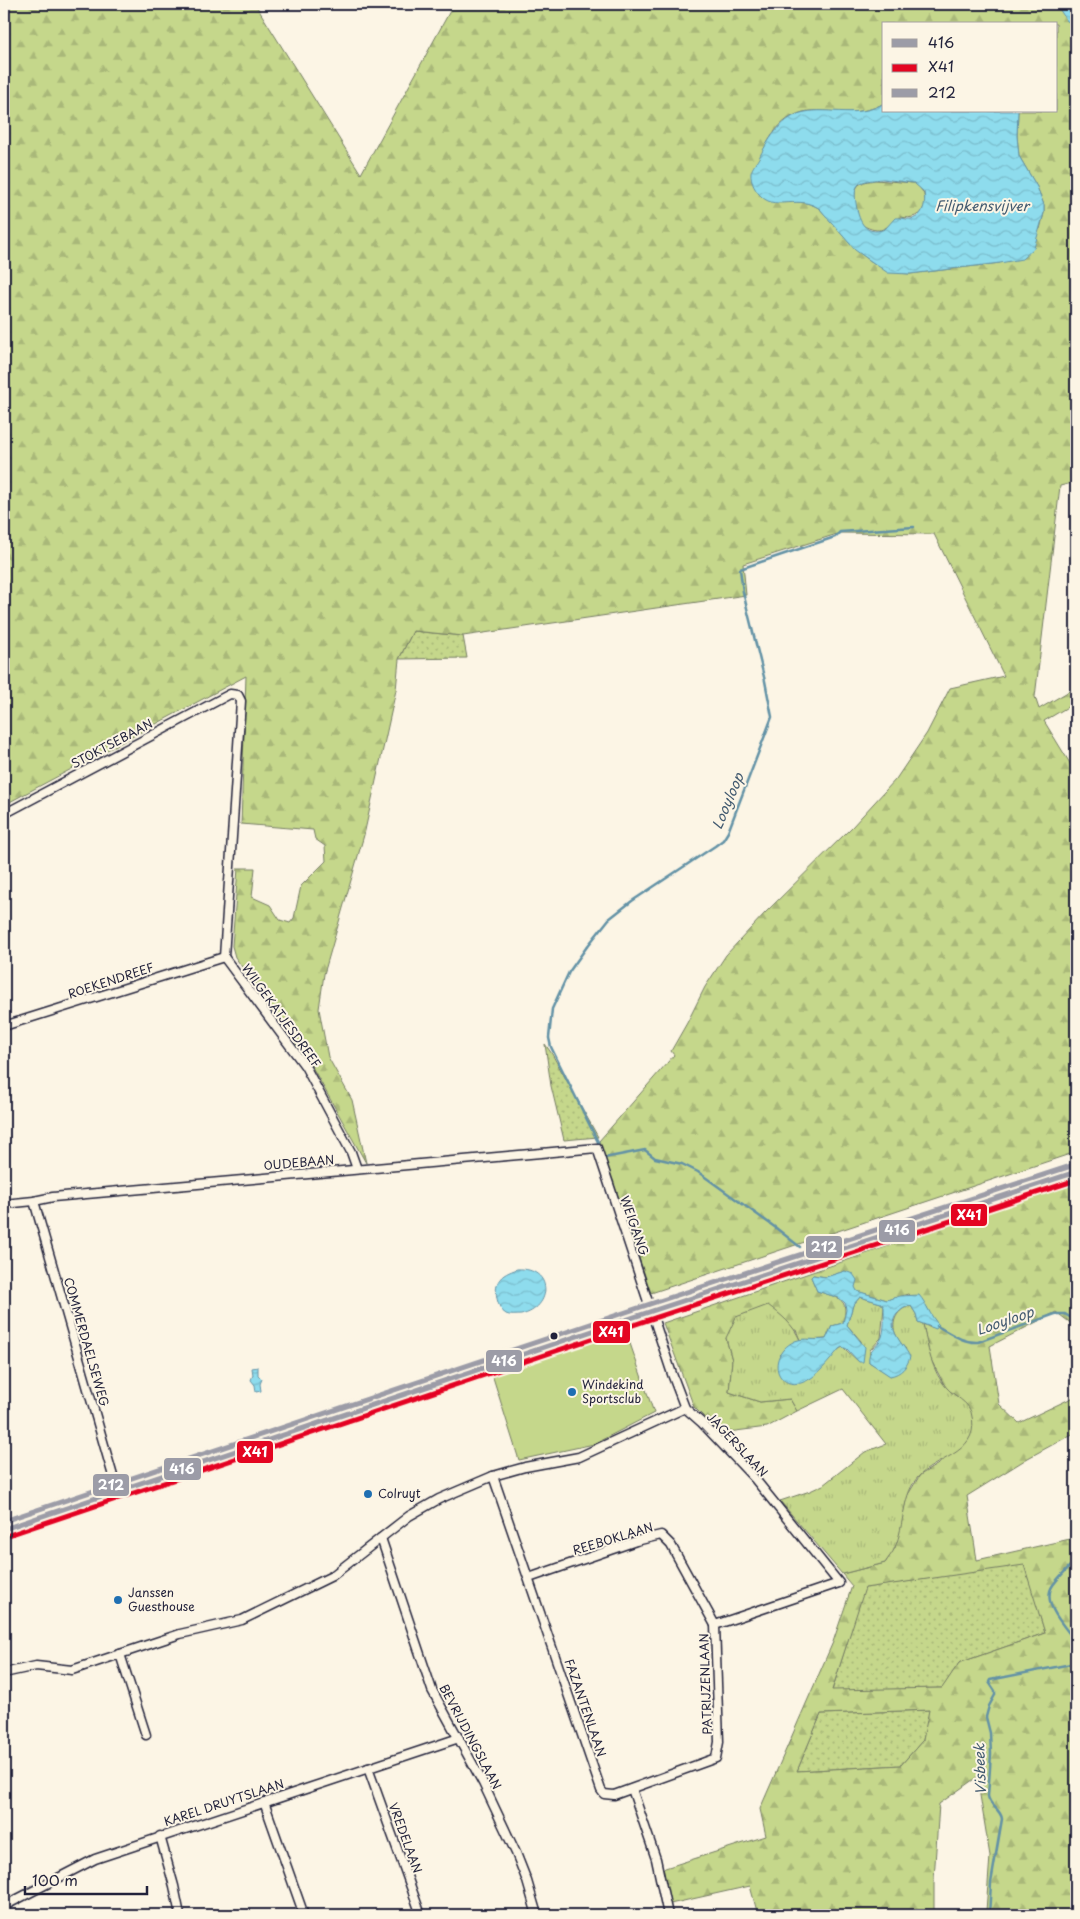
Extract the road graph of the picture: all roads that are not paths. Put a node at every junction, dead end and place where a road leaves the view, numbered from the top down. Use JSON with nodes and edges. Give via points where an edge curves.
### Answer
{"nodes":[{"id":1,"x":4,"y":814,"type":"edge"},
{"id":2,"x":224,"y":957,"type":"junction"},
{"id":3,"x":4,"y":1026,"type":"edge"},
{"id":4,"x":597,"y":1148,"type":"joint"},
{"id":5,"x":357,"y":1169,"type":"junction"},
{"id":6,"x":1076,"y":1172,"type":"edge"},
{"id":7,"x":34,"y":1201,"type":"junction"},
{"id":8,"x":4,"y":1204,"type":"edge"},
{"id":9,"x":652,"y":1311,"type":"junction"},
{"id":10,"x":685,"y":1408,"type":"junction"},
{"id":11,"x":494,"y":1476,"type":"junction"},
{"id":12,"x":117,"y":1490,"type":"junction"},
{"id":13,"x":4,"y":1528,"type":"edge"},
{"id":14,"x":381,"y":1538,"type":"junction"},
{"id":15,"x":529,"y":1578,"type":"junction"},
{"id":16,"x":835,"y":1578,"type":"joint"},
{"id":17,"x":715,"y":1625,"type":"junction"},
{"id":18,"x":120,"y":1654,"type":"junction"},
{"id":19,"x":4,"y":1673,"type":"edge"},
{"id":20,"x":146,"y":1735,"type":"dead end"},
{"id":21,"x":459,"y":1738,"type":"junction"},
{"id":22,"x":368,"y":1768,"type":"junction"},
{"id":23,"x":632,"y":1789,"type":"junction"},
{"id":24,"x":264,"y":1802,"type":"junction"},
{"id":25,"x":160,"y":1836,"type":"junction"},
{"id":26,"x":4,"y":1906,"type":"edge"},
{"id":27,"x":180,"y":1915,"type":"edge"},
{"id":28,"x":304,"y":1915,"type":"edge"},
{"id":29,"x":421,"y":1915,"type":"edge"},
{"id":30,"x":537,"y":1915,"type":"edge"},
{"id":31,"x":668,"y":1915,"type":"edge"}],
"edges":[{"from":1,"to":2,"type":"street","name":"STOKTSEBAAN","via":[[230,694],[238,695],[241,701]]},
{"from":2,"to":3,"type":"street","name":"ROEKENDREEF"},
{"from":2,"to":5,"type":"street","name":"WILGEKATJESDREEF","via":[[305,1066]]},
{"from":4,"to":5,"type":"street","name":"OUDEBAAN"},
{"from":4,"to":9,"type":"street","name":"WEIGANG"},
{"from":5,"to":7,"type":"street","name":"OUDEBAAN"},
{"from":6,"to":9,"type":"main road"},
{"from":7,"to":8,"type":"street","name":"OUDEBAAN"},
{"from":7,"to":12,"type":"street","name":"COMMERDAELSEWEG"},
{"from":9,"to":10,"type":"street","name":"JAGERSLAAN"},
{"from":9,"to":12,"type":"main road"},
{"from":10,"to":11,"type":"street","via":[[579,1457]]},
{"from":10,"to":16,"type":"street","name":"JAGERSLAAN","via":[[755,1479]]},
{"from":11,"to":14,"type":"street","via":[[439,1499]]},
{"from":11,"to":15,"type":"street","name":"FAZANTENLAAN"},
{"from":12,"to":13,"type":"main road"},
{"from":14,"to":18,"type":"street","via":[[327,1579],[242,1620],[180,1634]]},
{"from":14,"to":21,"type":"street","name":"BEVRIJDINGSLAAN","via":[[432,1690]]},
{"from":15,"to":17,"type":"street","name":"REEBOKLAAN","via":[[661,1535],[671,1545]]},
{"from":15,"to":23,"type":"street","name":"FAZANTENLAAN","via":[[601,1790],[604,1794],[614,1795]]},
{"from":16,"to":17,"type":"street","name":"PATRIJZENLAAN","via":[[839,1583]]},
{"from":17,"to":23,"type":"street","name":"PATRIJZENLAAN","via":[[720,1742],[716,1758]]},
{"from":18,"to":19,"type":"street","via":[[72,1670],[36,1666]]},
{"from":18,"to":20,"type":"street"},
{"from":21,"to":22,"type":"street","name":"KAREL DRUYTSLAAN"},
{"from":21,"to":30,"type":"street","name":"BEVRIJDINGSLAAN","via":[[516,1854]]},
{"from":22,"to":24,"type":"street","name":"KAREL DRUYTSLAAN"},
{"from":22,"to":29,"type":"street","name":"VREDELAAN"},
{"from":23,"to":31,"type":"street","via":[[656,1860]]},
{"from":24,"to":25,"type":"street","name":"KAREL DRUYTSLAAN"},
{"from":24,"to":28,"type":"street"},
{"from":25,"to":26,"type":"street","name":"KAREL DRUYTSLAAN","via":[[95,1859]]},
{"from":25,"to":27,"type":"street"}]}
